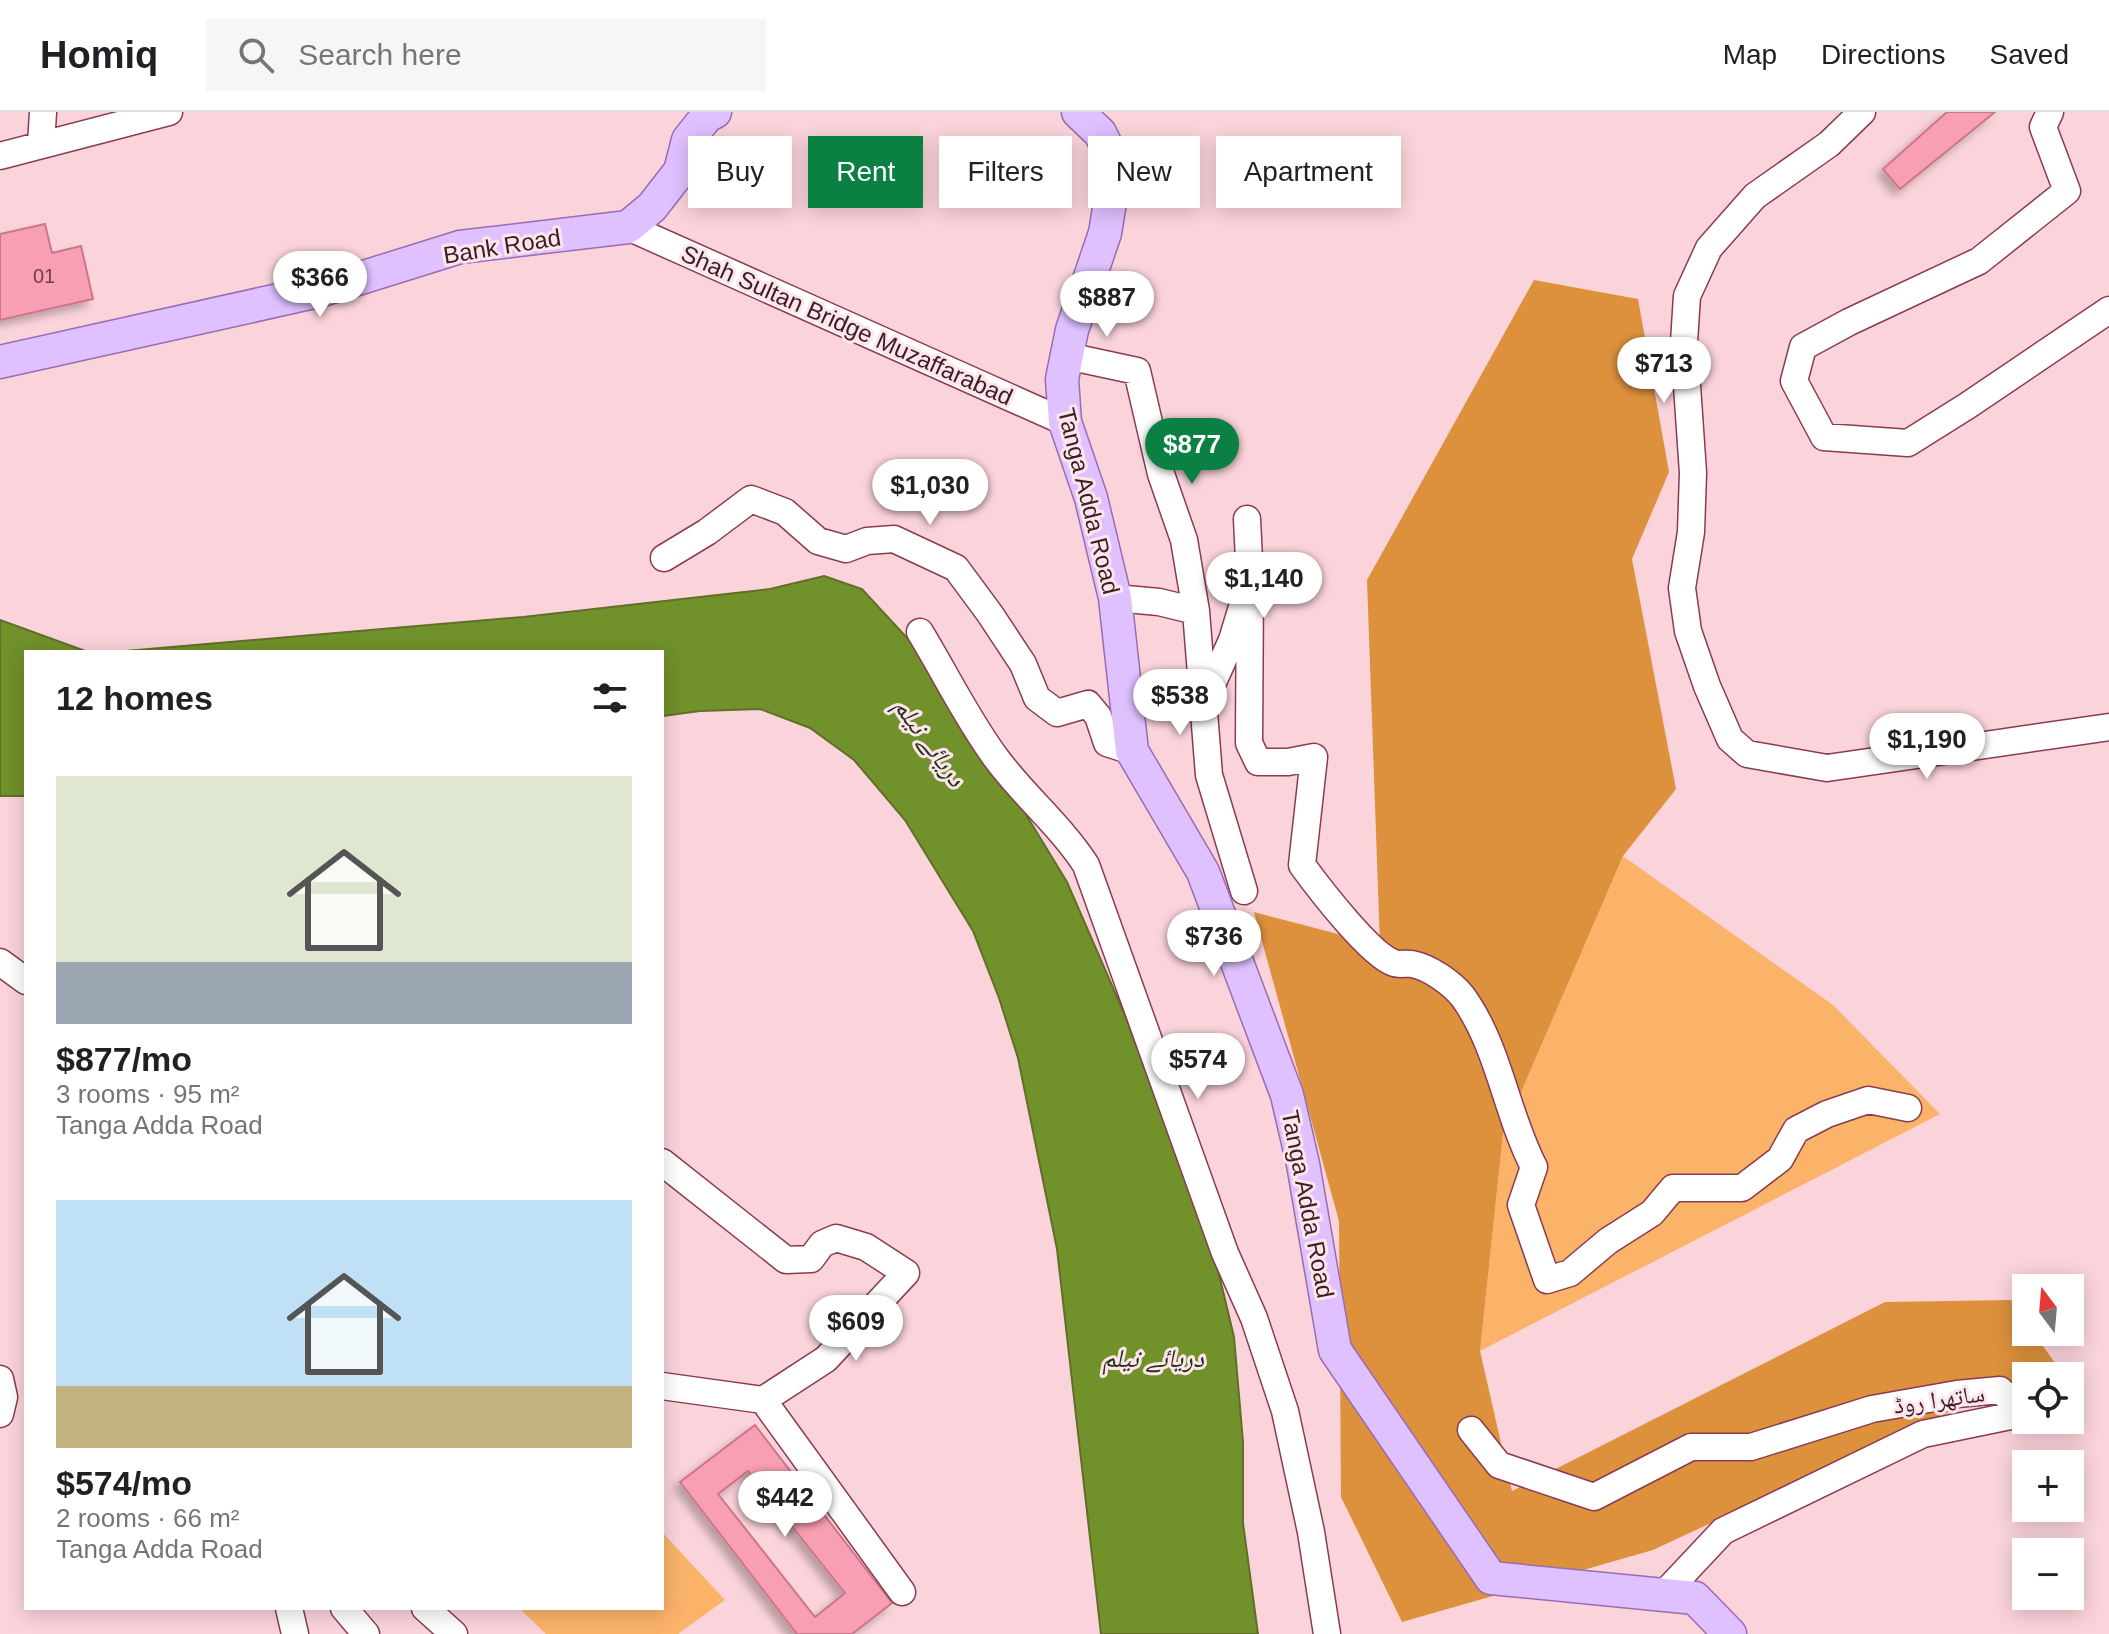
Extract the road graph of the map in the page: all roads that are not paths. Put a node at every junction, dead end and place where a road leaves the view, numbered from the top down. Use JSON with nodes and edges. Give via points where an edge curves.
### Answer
{"nodes":[{"id":1,"x":43,"y":112,"type":"edge"},
{"id":2,"x":169,"y":112,"type":"edge"},
{"id":3,"x":715,"y":112,"type":"edge"},
{"id":4,"x":1862,"y":112,"type":"edge"},
{"id":5,"x":2050,"y":112,"type":"edge"},
{"id":6,"x":1089,"y":123,"type":"edge"},
{"id":7,"x":41,"y":145,"type":"junction"},
{"id":8,"x":0,"y":156,"type":"edge"},
{"id":9,"x":628,"y":227,"type":"junction"},
{"id":10,"x":2109,"y":310,"type":"edge"},
{"id":11,"x":1067,"y":356,"type":"junction"},
{"id":12,"x":0,"y":362,"type":"edge"},
{"id":13,"x":1065,"y":422,"type":"junction"},
{"id":14,"x":1247,"y":519,"type":"dead end"},
{"id":15,"x":664,"y":558,"type":"dead end"},
{"id":16,"x":1250,"y":581,"type":"junction"},
{"id":17,"x":1115,"y":598,"type":"junction"},
{"id":18,"x":1196,"y":611,"type":"junction"},
{"id":19,"x":920,"y":632,"type":"dead end"},
{"id":20,"x":1202,"y":706,"type":"junction"},
{"id":21,"x":2109,"y":727,"type":"edge"},
{"id":22,"x":1132,"y":751,"type":"junction"},
{"id":23,"x":1244,"y":891,"type":"dead end"},
{"id":24,"x":0,"y":962,"type":"edge"},
{"id":25,"x":24,"y":980,"type":"edge"},
{"id":26,"x":1908,"y":1108,"type":"dead end"},
{"id":27,"x":664,"y":1164,"type":"edge"},
{"id":28,"x":0,"y":1379,"type":"edge"},
{"id":29,"x":664,"y":1386,"type":"edge"},
{"id":30,"x":763,"y":1400,"type":"junction"},
{"id":31,"x":0,"y":1414,"type":"edge"},
{"id":32,"x":1471,"y":1430,"type":"dead end"},
{"id":33,"x":902,"y":1592,"type":"dead end"},
{"id":34,"x":1663,"y":1595,"type":"junction"},
{"id":35,"x":289,"y":1610,"type":"edge"},
{"id":36,"x":346,"y":1610,"type":"edge"},
{"id":37,"x":427,"y":1610,"type":"edge"},
{"id":38,"x":295,"y":1634,"type":"edge"},
{"id":39,"x":366,"y":1634,"type":"edge"},
{"id":40,"x":454,"y":1634,"type":"edge"},
{"id":41,"x":1327,"y":1634,"type":"edge"},
{"id":42,"x":1730,"y":1634,"type":"edge"}],
"edges":[{"from":1,"to":7,"type":"street"},
{"from":2,"to":7,"type":"street"},
{"from":3,"to":9,"type":"main road","via":[[688,140],[680,171]]},
{"from":4,"to":21,"type":"street","via":[[1829,144],[1755,196],[1709,248],[1687,296],[1684,342],[1693,473],[1682,588],[1688,631],[1707,686],[1730,739],[1747,754],[1827,768]]},
{"from":5,"to":10,"type":"street","via":[[2043,127],[2067,191],[1979,261],[1803,347],[1794,381],[1824,437],[1908,443]]},
{"from":6,"to":11,"type":"main road","name":"Tanga Adda Road","via":[[1113,159],[1113,184],[1105,233]]},
{"from":7,"to":8,"type":"street"},
{"from":9,"to":12,"type":"main road","name":"Bank Road","via":[[460,247],[319,291]]},
{"from":9,"to":13,"type":"street","name":"Shah Sultan Bridge Muzaffarabad"},
{"from":11,"to":13,"type":"main road","name":"Tanga Adda Road","via":[[1062,379]]},
{"from":11,"to":18,"type":"street","via":[[1137,371],[1161,474],[1184,540]]},
{"from":13,"to":17,"type":"main road","name":"Tanga Adda Road","via":[[1091,498]]},
{"from":14,"to":16,"type":"street"},
{"from":15,"to":22,"type":"street","via":[[751,499],[785,512],[818,541],[846,549],[894,539],[956,568],[1023,664],[1037,698],[1057,713],[1088,704],[1107,743]]},
{"from":16,"to":20,"type":"street","via":[[1232,640]]},
{"from":16,"to":26,"type":"street","via":[[1249,743],[1258,762],[1314,757],[1302,865],[1365,941],[1392,963],[1415,964],[1462,996],[1488,1045],[1534,1167],[1521,1205],[1547,1280],[1570,1273],[1652,1213],[1673,1188],[1742,1188],[1780,1159],[1796,1130],[1827,1114],[1868,1100]]},
{"from":17,"to":18,"type":"street"},
{"from":17,"to":22,"type":"main road","name":"Tanga Adda Road"},
{"from":18,"to":20,"type":"street"},
{"from":19,"to":41,"type":"street","via":[[994,755],[1086,865],[1285,1411]]},
{"from":20,"to":23,"type":"street","via":[[1209,775]]},
{"from":22,"to":34,"type":"main road","name":"Tanga Adda Road","via":[[1203,872],[1287,1095],[1335,1350],[1491,1578]]},
{"from":24,"to":25,"type":"street"},
{"from":27,"to":30,"type":"street","via":[[786,1260],[811,1259],[822,1244],[836,1238],[866,1247],[906,1273],[826,1359]]},
{"from":28,"to":31,"type":"street"},
{"from":29,"to":30,"type":"street"},
{"from":30,"to":33,"type":"street"},
{"from":32,"to":34,"type":"street","name":"ساتھرا روڈ","via":[[1499,1465],[1594,1497],[1691,1447],[1751,1447],[1872,1409],[2000,1390],[2025,1413],[1923,1434],[1723,1531]]},
{"from":34,"to":42,"type":"main road","name":"Tanga Adda Road","via":[[1695,1598]]},
{"from":35,"to":38,"type":"street"},
{"from":36,"to":39,"type":"street"},
{"from":37,"to":40,"type":"street"}]}
